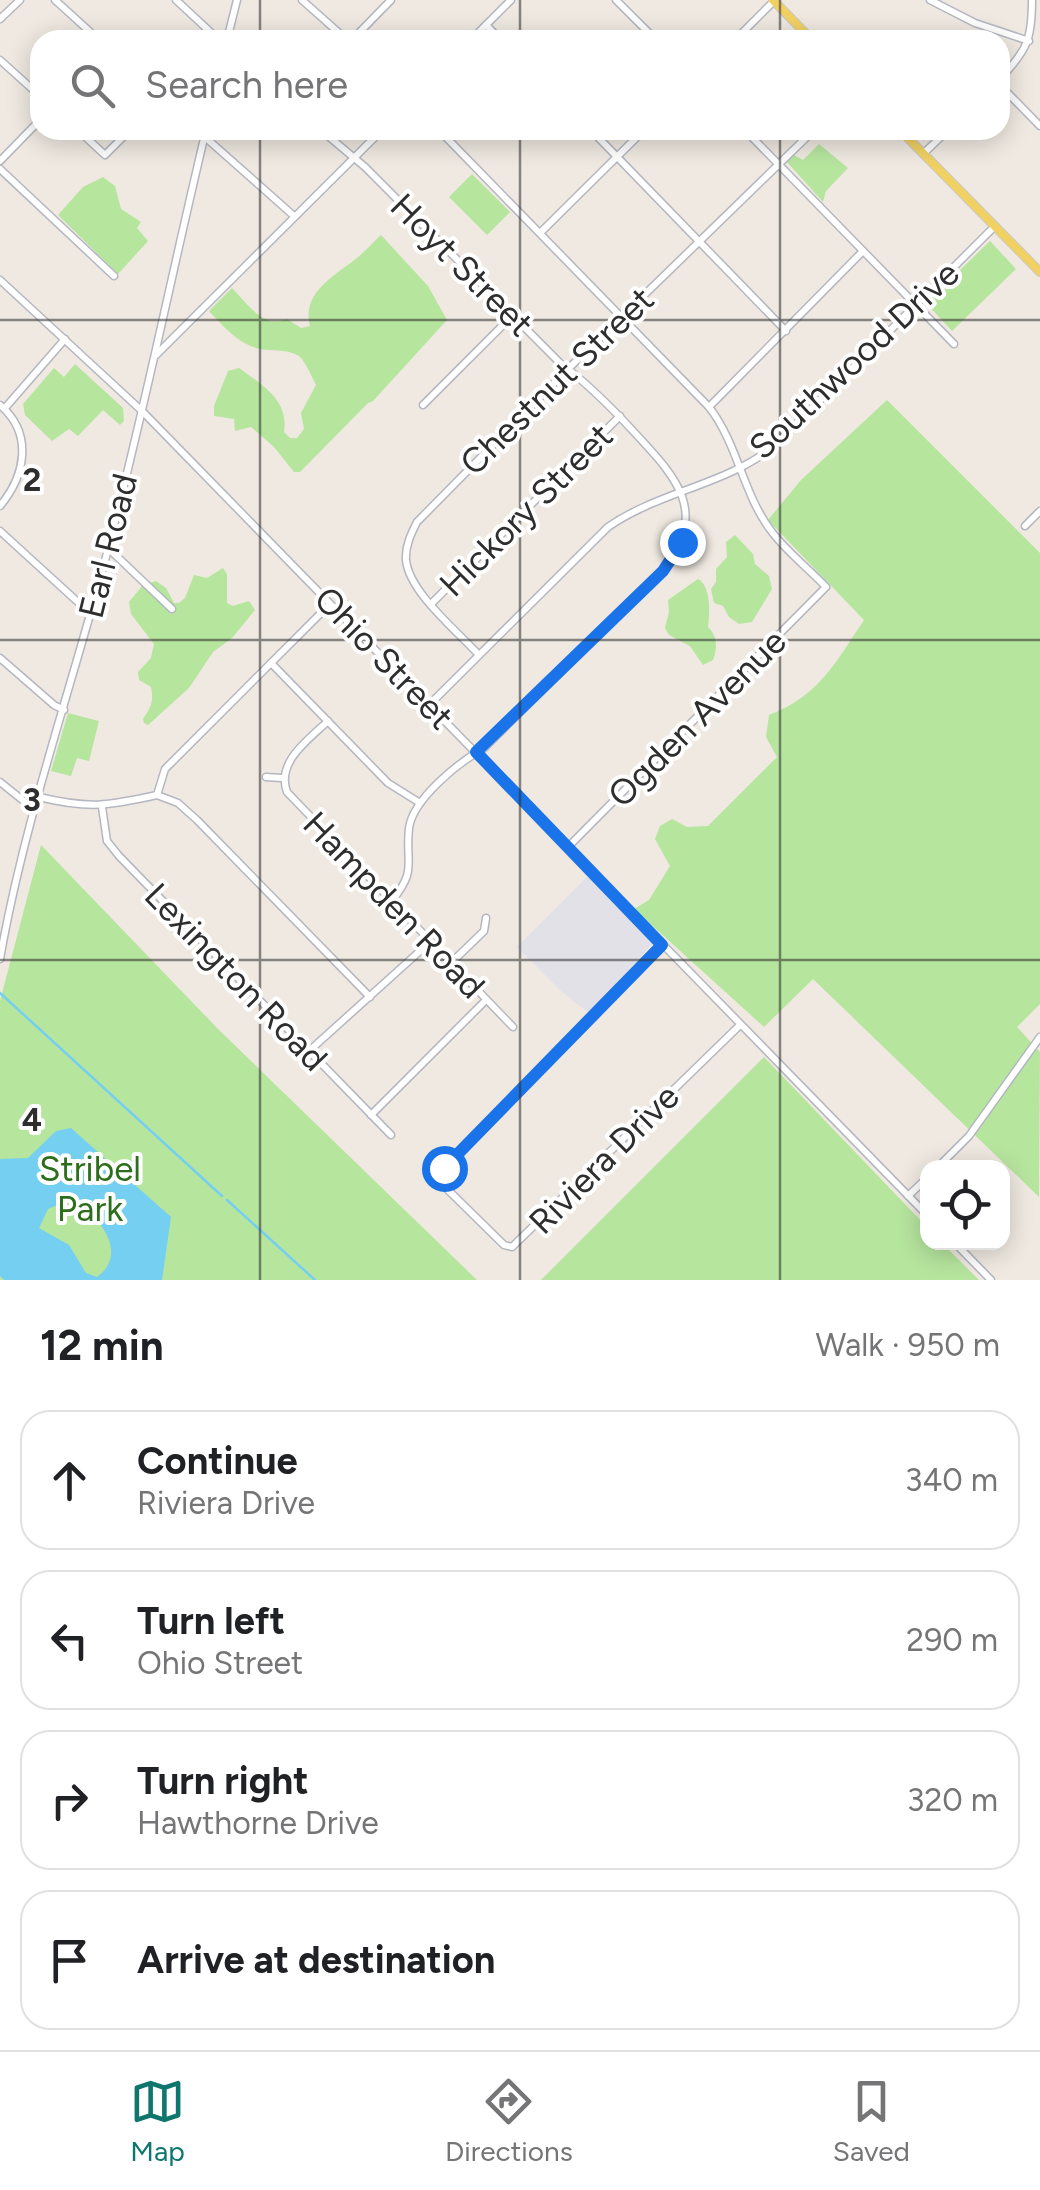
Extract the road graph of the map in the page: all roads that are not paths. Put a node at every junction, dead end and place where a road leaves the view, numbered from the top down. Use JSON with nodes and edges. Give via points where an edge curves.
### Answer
{"nodes":[{"id":1,"x":20,"y":0,"type":"edge"},
{"id":2,"x":55,"y":0,"type":"edge"},
{"id":3,"x":176,"y":0,"type":"edge"},
{"id":4,"x":237,"y":0,"type":"edge"},
{"id":5,"x":302,"y":0,"type":"edge"},
{"id":6,"x":391,"y":0,"type":"edge"},
{"id":7,"x":511,"y":0,"type":"edge"},
{"id":8,"x":616,"y":0,"type":"edge"},
{"id":9,"x":930,"y":0,"type":"edge"},
{"id":10,"x":1032,"y":0,"type":"edge"},
{"id":11,"x":773,"y":1,"type":"edge"},
{"id":12,"x":0,"y":19,"type":"edge"},
{"id":13,"x":486,"y":25,"type":"junction"},
{"id":14,"x":88,"y":30,"type":"edge"},
{"id":15,"x":209,"y":30,"type":"edge"},
{"id":16,"x":230,"y":30,"type":"edge"},
{"id":17,"x":337,"y":30,"type":"edge"},
{"id":18,"x":360,"y":30,"type":"edge"},
{"id":19,"x":481,"y":30,"type":"edge"},
{"id":20,"x":491,"y":30,"type":"edge"},
{"id":21,"x":646,"y":30,"type":"edge"},
{"id":22,"x":745,"y":30,"type":"edge"},
{"id":23,"x":802,"y":30,"type":"edge"},
{"id":24,"x":995,"y":30,"type":"edge"},
{"id":25,"x":1010,"y":34,"type":"edge"},
{"id":26,"x":1030,"y":40,"type":"junction"},
{"id":27,"x":0,"y":60,"type":"edge"},
{"id":28,"x":1010,"y":69,"type":"edge"},
{"id":29,"x":30,"y":87,"type":"edge"},
{"id":30,"x":1010,"y":93,"type":"edge"},
{"id":31,"x":1040,"y":126,"type":"edge"},
{"id":32,"x":30,"y":130,"type":"edge"},
{"id":33,"x":89,"y":140,"type":"edge"},
{"id":34,"x":120,"y":140,"type":"edge"},
{"id":35,"x":203,"y":140,"type":"edge"},
{"id":36,"x":213,"y":140,"type":"edge"},
{"id":37,"x":333,"y":140,"type":"edge"},
{"id":38,"x":372,"y":140,"type":"edge"},
{"id":39,"x":449,"y":140,"type":"edge"},
{"id":40,"x":600,"y":140,"type":"edge"},
{"id":41,"x":633,"y":140,"type":"edge"},
{"id":42,"x":755,"y":140,"type":"edge"},
{"id":43,"x":804,"y":140,"type":"edge"},
{"id":44,"x":910,"y":140,"type":"edge"},
{"id":45,"x":938,"y":140,"type":"edge"},
{"id":46,"x":924,"y":154,"type":"junction"},
{"id":47,"x":616,"y":156,"type":"junction"},
{"id":48,"x":354,"y":158,"type":"junction"},
{"id":49,"x":0,"y":161,"type":"edge"},
{"id":50,"x":779,"y":164,"type":"junction"},
{"id":51,"x":0,"y":169,"type":"edge"},
{"id":52,"x":294,"y":216,"type":"junction"},
{"id":53,"x":995,"y":226,"type":"junction"},
{"id":54,"x":540,"y":234,"type":"junction"},
{"id":55,"x":700,"y":243,"type":"junction"},
{"id":56,"x":863,"y":251,"type":"junction"},
{"id":57,"x":1040,"y":272,"type":"edge"},
{"id":58,"x":114,"y":276,"type":"dead end"},
{"id":59,"x":0,"y":280,"type":"edge"},
{"id":60,"x":917,"y":304,"type":"junction"},
{"id":61,"x":512,"y":316,"type":"junction"},
{"id":62,"x":622,"y":318,"type":"junction"},
{"id":63,"x":786,"y":330,"type":"junction"},
{"id":64,"x":65,"y":338,"type":"junction"},
{"id":65,"x":954,"y":344,"type":"dead end"},
{"id":66,"x":154,"y":357,"type":"junction"},
{"id":67,"x":568,"y":369,"type":"junction"},
{"id":68,"x":424,"y":405,"type":"dead end"},
{"id":69,"x":2,"y":407,"type":"edge"},
{"id":70,"x":708,"y":407,"type":"junction"},
{"id":71,"x":142,"y":410,"type":"junction"},
{"id":72,"x":620,"y":416,"type":"junction"},
{"id":73,"x":739,"y":467,"type":"junction"},
{"id":74,"x":682,"y":491,"type":"junction"},
{"id":75,"x":0,"y":506,"type":"edge"},
{"id":76,"x":1040,"y":511,"type":"edge"},
{"id":77,"x":1025,"y":526,"type":"dead end"},
{"id":78,"x":0,"y":531,"type":"edge"},
{"id":79,"x":108,"y":548,"type":"junction"},
{"id":80,"x":330,"y":604,"type":"junction"},
{"id":81,"x":432,"y":604,"type":"junction"},
{"id":82,"x":172,"y":608,"type":"dead end"},
{"id":83,"x":90,"y":614,"type":"junction"},
{"id":84,"x":478,"y":654,"type":"junction"},
{"id":85,"x":0,"y":658,"type":"edge"},
{"id":86,"x":271,"y":663,"type":"junction"},
{"id":87,"x":429,"y":705,"type":"junction"},
{"id":88,"x":64,"y":710,"type":"junction"},
{"id":89,"x":328,"y":721,"type":"junction"},
{"id":90,"x":476,"y":752,"type":"junction"},
{"id":91,"x":266,"y":777,"type":"dead end"},
{"id":92,"x":282,"y":778,"type":"junction"},
{"id":93,"x":0,"y":782,"type":"edge"},
{"id":94,"x":156,"y":795,"type":"junction"},
{"id":95,"x":40,"y":796,"type":"junction"},
{"id":96,"x":420,"y":802,"type":"junction"},
{"id":97,"x":102,"y":808,"type":"junction"},
{"id":98,"x":34,"y":810,"type":"junction"},
{"id":99,"x":567,"y":848,"type":"junction"},
{"id":100,"x":391,"y":902,"type":"junction"},
{"id":101,"x":0,"y":910,"type":"edge"},
{"id":102,"x":7,"y":916,"type":"junction"},
{"id":103,"x":486,"y":918,"type":"dead end"},
{"id":104,"x":430,"y":942,"type":"junction"},
{"id":105,"x":662,"y":945,"type":"junction"},
{"id":106,"x":0,"y":959,"type":"edge"},
{"id":107,"x":451,"y":964,"type":"junction"},
{"id":108,"x":370,"y":997,"type":"junction"},
{"id":109,"x":486,"y":1000,"type":"junction"},
{"id":110,"x":740,"y":1024,"type":"junction"},
{"id":111,"x":513,"y":1027,"type":"dead end"},
{"id":112,"x":1040,"y":1037,"type":"edge"},
{"id":113,"x":309,"y":1051,"type":"junction"},
{"id":114,"x":371,"y":1114,"type":"junction"},
{"id":115,"x":392,"y":1135,"type":"dead end"},
{"id":116,"x":945,"y":1160,"type":"edge"},
{"id":117,"x":920,"y":1184,"type":"edge"},
{"id":118,"x":908,"y":1196,"type":"junction"},
{"id":119,"x":920,"y":1208,"type":"edge"},
{"id":120,"x":962,"y":1250,"type":"edge"},
{"id":121,"x":991,"y":1280,"type":"edge"}],
"edges":[{"from":1,"to":12,"type":"street"},
{"from":2,"to":14,"type":"street"},
{"from":3,"to":15,"type":"street"},
{"from":4,"to":16,"type":"street"},
{"from":5,"to":17,"type":"street"},
{"from":6,"to":18,"type":"street"},
{"from":7,"to":13,"type":"street"},
{"from":8,"to":21,"type":"street"},
{"from":9,"to":24,"type":"street"},
{"from":10,"to":26,"type":"street"},
{"from":11,"to":22,"type":"street"},
{"from":11,"to":23,"type":"main road"},
{"from":13,"to":19,"type":"street"},
{"from":13,"to":20,"type":"street"},
{"from":25,"to":26,"type":"street"},
{"from":26,"to":28,"type":"street"},
{"from":27,"to":29,"type":"street"},
{"from":30,"to":31,"type":"street"},
{"from":32,"to":49,"type":"street"},
{"from":33,"to":34,"type":"street","via":[[105,155]]},
{"from":35,"to":66,"type":"street","name":"Earl Road"},
{"from":36,"to":52,"type":"street"},
{"from":37,"to":48,"type":"street","name":"Hoyt Street"},
{"from":38,"to":48,"type":"street"},
{"from":39,"to":54,"type":"street"},
{"from":40,"to":47,"type":"street"},
{"from":41,"to":47,"type":"street"},
{"from":42,"to":50,"type":"street"},
{"from":43,"to":50,"type":"street","name":"Chestnut Street"},
{"from":44,"to":46,"type":"main road"},
{"from":45,"to":46,"type":"street"},
{"from":46,"to":53,"type":"main road"},
{"from":47,"to":54,"type":"street"},
{"from":47,"to":55,"type":"street"},
{"from":48,"to":52,"type":"street"},
{"from":48,"to":61,"type":"street","name":"Hoyt Street"},
{"from":50,"to":55,"type":"street","name":"Chestnut Street"},
{"from":50,"to":56,"type":"street"},
{"from":51,"to":58,"type":"street"},
{"from":52,"to":66,"type":"street"},
{"from":53,"to":57,"type":"main road"},
{"from":53,"to":60,"type":"street","name":"Southwood Drive"},
{"from":54,"to":62,"type":"street"},
{"from":55,"to":62,"type":"street","name":"Chestnut Street"},
{"from":55,"to":63,"type":"street"},
{"from":56,"to":60,"type":"street"},
{"from":56,"to":63,"type":"street"},
{"from":59,"to":64,"type":"street","name":"Ohio Street"},
{"from":60,"to":65,"type":"street"},
{"from":60,"to":73,"type":"street","name":"Southwood Drive","via":[[773,447]]},
{"from":61,"to":67,"type":"street","name":"Hoyt Street"},
{"from":61,"to":68,"type":"street"},
{"from":62,"to":67,"type":"street","name":"Chestnut Street"},
{"from":62,"to":70,"type":"street"},
{"from":63,"to":70,"type":"street"},
{"from":64,"to":69,"type":"street"},
{"from":64,"to":71,"type":"street","name":"Ohio Street"},
{"from":66,"to":71,"type":"street","name":"Earl Road"},
{"from":67,"to":72,"type":"street","name":"Hoyt Street"},
{"from":67,"to":81,"type":"street","name":"Chestnut Street","via":[[417,522],[406,562]]},
{"from":69,"to":75,"type":"street","via":[[24,458]]},
{"from":70,"to":73,"type":"street","via":[[724,427]]},
{"from":71,"to":79,"type":"street","name":"Earl Road"},
{"from":71,"to":80,"type":"street","name":"Ohio Street"},
{"from":72,"to":74,"type":"street","name":"Hoyt Street"},
{"from":72,"to":81,"type":"street","name":"Hickory Street"},
{"from":73,"to":74,"type":"street","name":"Southwood Drive"},
{"from":73,"to":99,"type":"street","name":"Ogden Avenue","via":[[770,530],[826,587]]},
{"from":74,"to":84,"type":"street","name":"Southwood Drive","via":[[608,527]]},
{"from":74,"to":90,"type":"street","via":[[686,518],[674,558]]},
{"from":76,"to":77,"type":"street"},
{"from":78,"to":83,"type":"street"},
{"from":79,"to":82,"type":"street"},
{"from":79,"to":83,"type":"street","name":"Earl Road"},
{"from":80,"to":86,"type":"street"},
{"from":80,"to":87,"type":"street","name":"Ohio Street"},
{"from":81,"to":84,"type":"street","name":"Chestnut Street"},
{"from":83,"to":88,"type":"street","name":"Earl Road"},
{"from":84,"to":87,"type":"street","name":"Southwood Drive"},
{"from":85,"to":88,"type":"street"},
{"from":86,"to":89,"type":"street"},
{"from":86,"to":94,"type":"street","via":[[164,769]]},
{"from":87,"to":90,"type":"street","name":"Ohio Street"},
{"from":88,"to":95,"type":"street","name":"Earl Road"},
{"from":89,"to":92,"type":"street","name":"Hampden Road","via":[[294,754]]},
{"from":89,"to":96,"type":"street","via":[[388,783]]},
{"from":90,"to":96,"type":"street"},
{"from":90,"to":99,"type":"street","name":"Ohio Street"},
{"from":91,"to":92,"type":"street","name":"Hampden Road"},
{"from":92,"to":100,"type":"street","name":"Hampden Road","via":[[290,798]]},
{"from":93,"to":98,"type":"street"},
{"from":94,"to":97,"type":"street"},
{"from":94,"to":108,"type":"street","via":[[197,820]]},
{"from":95,"to":97,"type":"street"},
{"from":95,"to":98,"type":"street","name":"Earl Road"},
{"from":96,"to":100,"type":"street","via":[[410,825],[406,884]]},
{"from":97,"to":113,"type":"street","name":"Lexington Road","via":[[107,842]]},
{"from":98,"to":102,"type":"street","name":"Earl Road"},
{"from":99,"to":105,"type":"street","name":"Ohio Street"},
{"from":100,"to":104,"type":"street","name":"Hampden Road"},
{"from":101,"to":102,"type":"street"},
{"from":102,"to":106,"type":"street","name":"Earl Road"},
{"from":103,"to":107,"type":"street","via":[[484,930]]},
{"from":104,"to":107,"type":"street","name":"Hampden Road"},
{"from":104,"to":108,"type":"street"},
{"from":105,"to":110,"type":"street","name":"Ohio Street"},
{"from":105,"to":110,"type":"street","name":"Riviera Drive","via":[[444,1168],[441,1178],[455,1197],[504,1245],[519,1243]]},
{"from":107,"to":109,"type":"street","name":"Hampden Road"},
{"from":108,"to":113,"type":"street"},
{"from":109,"to":111,"type":"street","name":"Hampden Road"},
{"from":109,"to":114,"type":"street"},
{"from":110,"to":118,"type":"street","name":"Ohio Street"},
{"from":112,"to":116,"type":"street"},
{"from":113,"to":114,"type":"street","name":"Lexington Road"},
{"from":114,"to":115,"type":"street","name":"Lexington Road"},
{"from":117,"to":118,"type":"street"},
{"from":118,"to":119,"type":"street","name":"Ohio Street"},
{"from":120,"to":121,"type":"street"}]}
